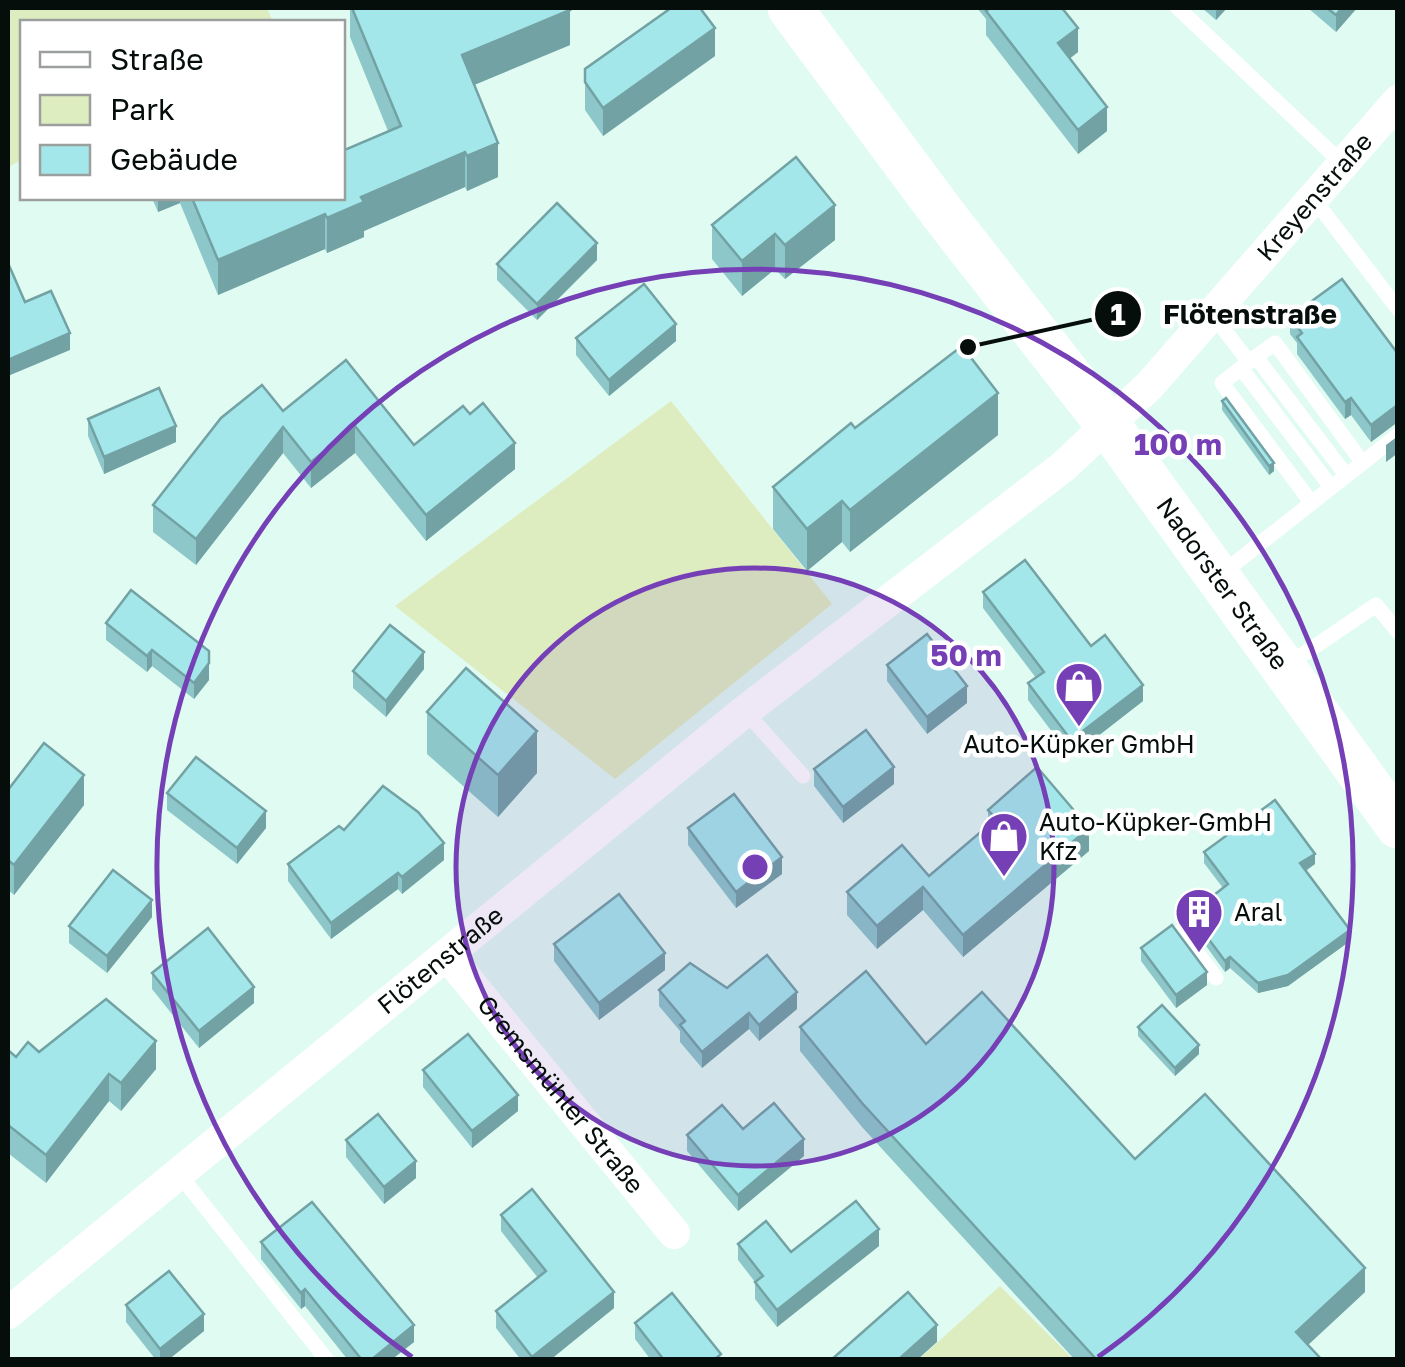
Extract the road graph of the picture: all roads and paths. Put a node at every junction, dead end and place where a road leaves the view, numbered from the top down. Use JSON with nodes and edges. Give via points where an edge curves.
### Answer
{"nodes":[{"id":1,"x":791,"y":8,"type":"edge"},
{"id":2,"x":1178,"y":8,"type":"edge"},
{"id":3,"x":1398,"y":101,"type":"edge"},
{"id":4,"x":1343,"y":164,"type":"junction"},
{"id":5,"x":1313,"y":198,"type":"junction"},
{"id":6,"x":1398,"y":309,"type":"edge"},
{"id":7,"x":1211,"y":312,"type":"junction"},
{"id":8,"x":1248,"y":363,"type":"junction"},
{"id":9,"x":1108,"y":425,"type":"junction"},
{"id":10,"x":1360,"y":428,"type":"edge"},
{"id":11,"x":1398,"y":435,"type":"edge"},
{"id":12,"x":1346,"y":439,"type":"junction"},
{"id":13,"x":1362,"y":462,"type":"junction"},
{"id":14,"x":1346,"y":476,"type":"junction"},
{"id":15,"x":1330,"y":487,"type":"junction"},
{"id":16,"x":1311,"y":502,"type":"junction"},
{"id":17,"x":1216,"y":578,"type":"junction"},
{"id":18,"x":1398,"y":632,"type":"edge"},
{"id":19,"x":1281,"y":669,"type":"junction"},
{"id":20,"x":745,"y":710,"type":"junction"},
{"id":21,"x":802,"y":776,"type":"dead end"},
{"id":22,"x":1398,"y":826,"type":"edge"},
{"id":23,"x":1181,"y":931,"type":"edge"},
{"id":24,"x":447,"y":955,"type":"junction"},
{"id":25,"x":1216,"y":978,"type":"dead end"},
{"id":26,"x":178,"y":1174,"type":"junction"},
{"id":27,"x":674,"y":1233,"type":"dead end"},
{"id":28,"x":8,"y":1313,"type":"edge"},
{"id":29,"x":326,"y":1360,"type":"edge"}],
"edges":[{"from":1,"to":9,"type":"street","name":"Nadorster Straße"},
{"from":2,"to":4,"type":"lane"},
{"from":3,"to":4,"type":"street","name":"Kreyenstraße"},
{"from":4,"to":5,"type":"street","name":"Kreyenstraße"},
{"from":5,"to":6,"type":"lane"},
{"from":5,"to":7,"type":"street","name":"Kreyenstraße"},
{"from":7,"to":8,"type":"lane"},
{"from":7,"to":9,"type":"street","name":"Kreyenstraße"},
{"from":8,"to":12,"type":"lane","via":[[1275,342]]},
{"from":8,"to":14,"type":"lane"},
{"from":8,"to":15,"type":"lane"},
{"from":8,"to":16,"type":"lane","via":[[1222,383]]},
{"from":9,"to":17,"type":"street","name":"Nadorster Straße"},
{"from":9,"to":20,"type":"street","name":"Flötenstraße","via":[[1064,466]]},
{"from":10,"to":12,"type":"lane"},
{"from":11,"to":13,"type":"lane"},
{"from":12,"to":13,"type":"lane"},
{"from":13,"to":14,"type":"lane"},
{"from":14,"to":15,"type":"lane"},
{"from":15,"to":16,"type":"lane"},
{"from":16,"to":17,"type":"lane"},
{"from":17,"to":19,"type":"street","name":"Nadorster Straße"},
{"from":18,"to":19,"type":"lane","via":[[1376,605]]},
{"from":19,"to":22,"type":"street","name":"Nadorster Straße"},
{"from":20,"to":21,"type":"lane"},
{"from":20,"to":24,"type":"street","name":"Flötenstraße"},
{"from":23,"to":25,"type":"lane"},
{"from":24,"to":26,"type":"street","name":"Flötenstraße"},
{"from":24,"to":27,"type":"street","name":"Gremsmühler Straße"},
{"from":26,"to":28,"type":"street","name":"Flötenstraße"},
{"from":26,"to":29,"type":"lane"}]}
